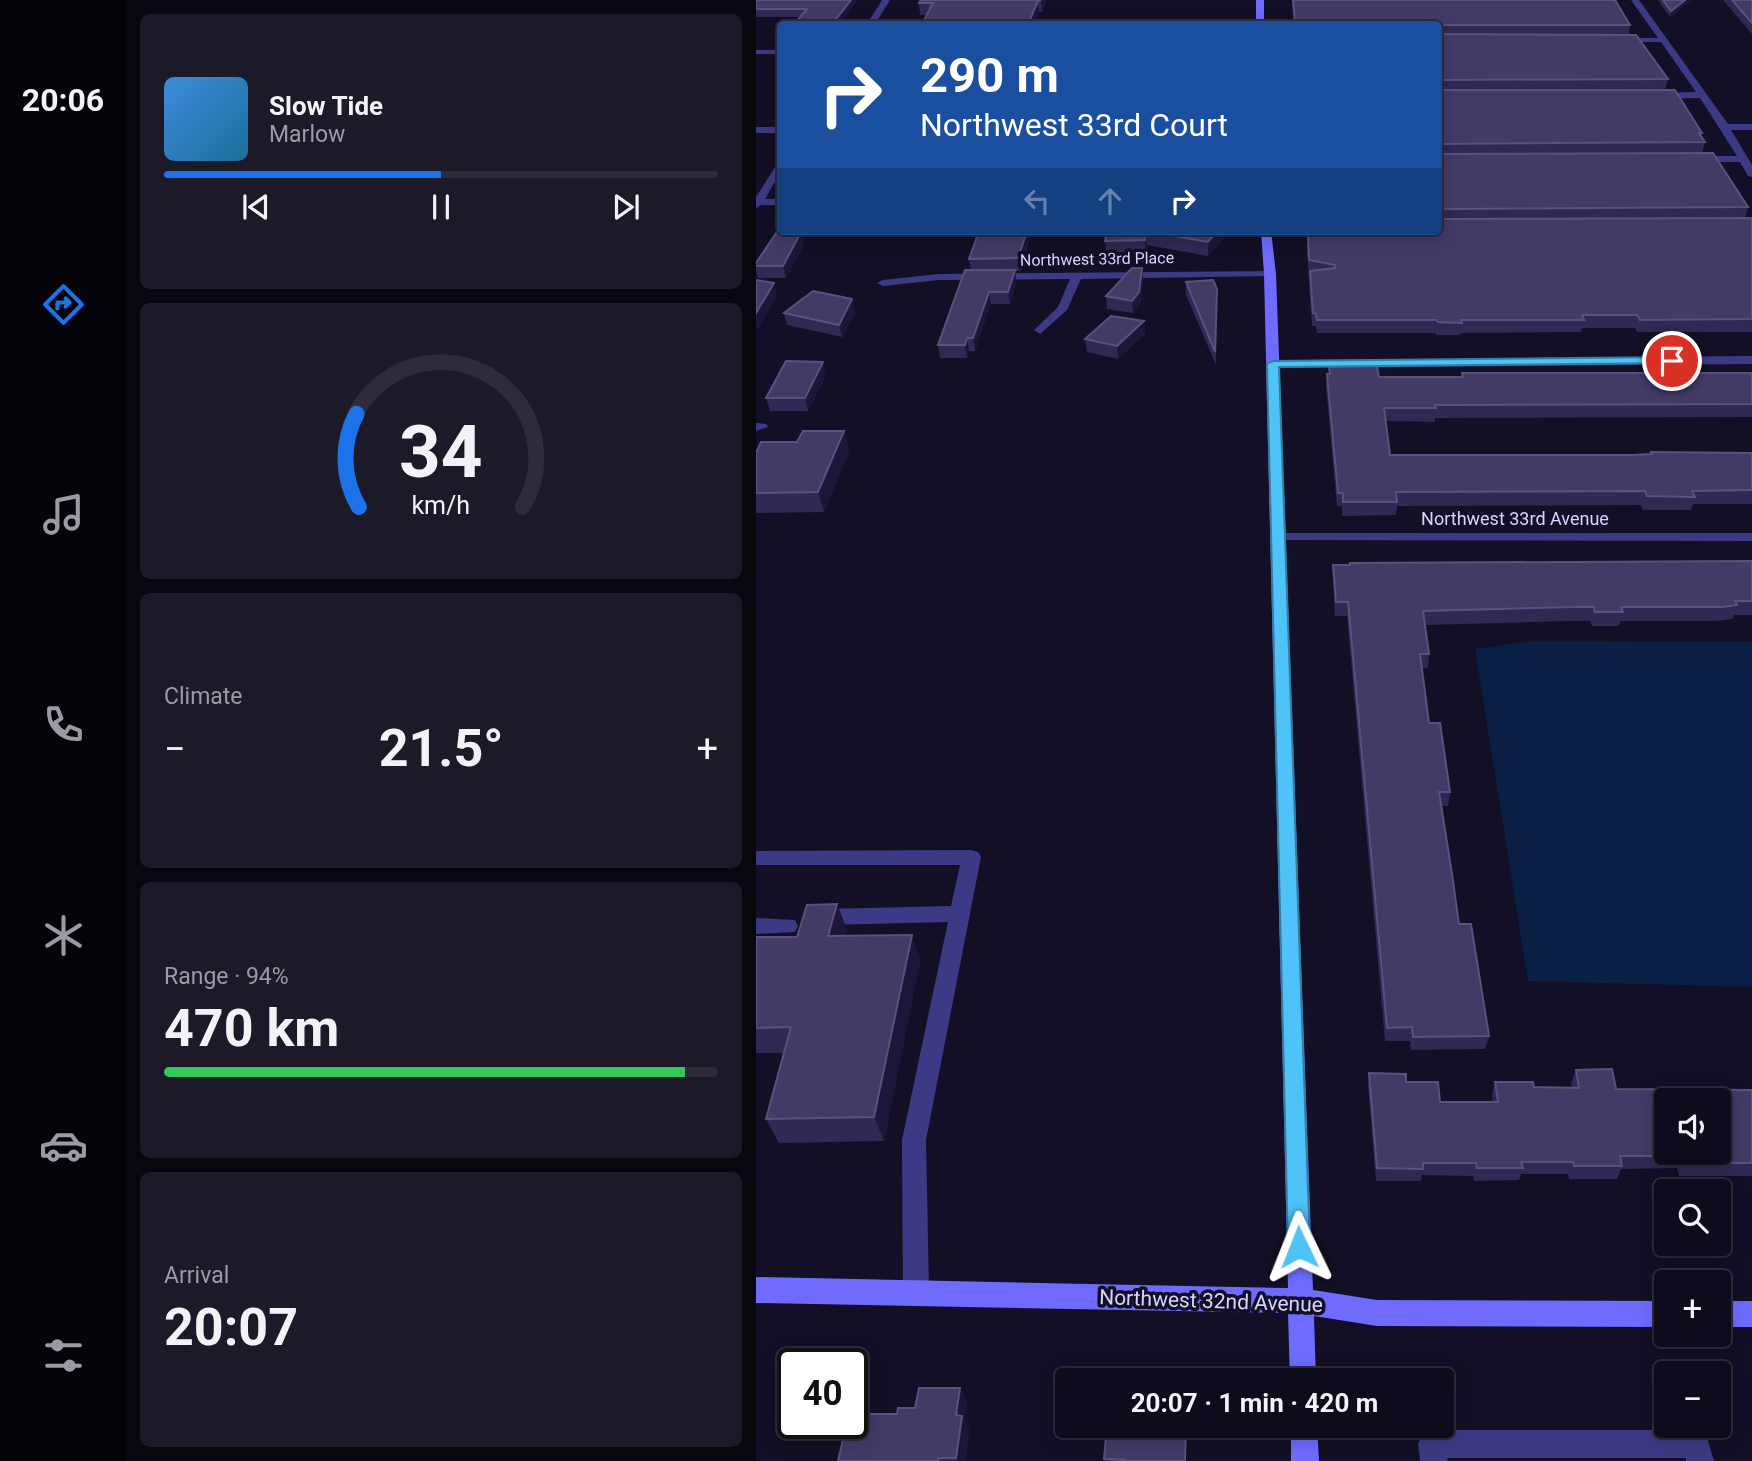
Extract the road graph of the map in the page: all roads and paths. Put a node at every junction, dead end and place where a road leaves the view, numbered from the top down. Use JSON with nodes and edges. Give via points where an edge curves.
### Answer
{"nodes":[{"id":1,"x":886,"y":0,"type":"edge"},
{"id":2,"x":1260,"y":0,"type":"edge"},
{"id":3,"x":1635,"y":0,"type":"edge"},
{"id":4,"x":873,"y":21,"type":"edge"},
{"id":5,"x":1260,"y":21,"type":"edge"},
{"id":6,"x":1611,"y":40,"type":"edge"},
{"id":7,"x":1663,"y":40,"type":"junction"},
{"id":8,"x":756,"y":52,"type":"edge"},
{"id":9,"x":777,"y":52,"type":"edge"},
{"id":10,"x":1702,"y":95,"type":"junction"},
{"id":11,"x":1646,"y":96,"type":"edge"},
{"id":12,"x":1725,"y":127,"type":"junction"},
{"id":13,"x":1752,"y":127,"type":"edge"},
{"id":14,"x":756,"y":130,"type":"edge"},
{"id":15,"x":777,"y":130,"type":"edge"},
{"id":16,"x":1686,"y":159,"type":"edge"},
{"id":17,"x":1741,"y":159,"type":"junction"},
{"id":18,"x":777,"y":171,"type":"edge"},
{"id":19,"x":1752,"y":174,"type":"edge"},
{"id":20,"x":777,"y":202,"type":"edge"},
{"id":21,"x":757,"y":204,"type":"edge"},
{"id":22,"x":1266,"y":235,"type":"edge"},
{"id":23,"x":1270,"y":274,"type":"junction"},
{"id":24,"x":1077,"y":275,"type":"junction"},
{"id":25,"x":883,"y":283,"type":"dead end"},
{"id":26,"x":1040,"y":330,"type":"dead end"},
{"id":27,"x":1752,"y":360,"type":"edge"},
{"id":28,"x":1273,"y":364,"type":"junction"},
{"id":29,"x":1278,"y":537,"type":"junction"},
{"id":30,"x":1752,"y":537,"type":"edge"},
{"id":31,"x":756,"y":858,"type":"edge"},
{"id":32,"x":960,"y":914,"type":"junction"},
{"id":33,"x":826,"y":917,"type":"edge"},
{"id":34,"x":756,"y":926,"type":"edge"},
{"id":35,"x":788,"y":926,"type":"dead end"},
{"id":36,"x":756,"y":1290,"type":"edge"},
{"id":37,"x":916,"y":1291,"type":"junction"},
{"id":38,"x":1301,"y":1301,"type":"junction"},
{"id":39,"x":1654,"y":1314,"type":"edge"},
{"id":40,"x":1731,"y":1314,"type":"edge"},
{"id":41,"x":1752,"y":1314,"type":"edge"},
{"id":42,"x":1303,"y":1368,"type":"edge"},
{"id":43,"x":1304,"y":1438,"type":"edge"},
{"id":44,"x":1305,"y":1461,"type":"edge"},
{"id":45,"x":1434,"y":1461,"type":"edge"},
{"id":46,"x":1700,"y":1461,"type":"edge"}],
"edges":[{"from":1,"to":4,"type":"street"},
{"from":2,"to":5,"type":"street"},
{"from":3,"to":7,"type":"street"},
{"from":6,"to":7,"type":"street"},
{"from":7,"to":10,"type":"street"},
{"from":8,"to":9,"type":"street"},
{"from":10,"to":11,"type":"street"},
{"from":10,"to":12,"type":"street"},
{"from":12,"to":13,"type":"street"},
{"from":12,"to":17,"type":"street"},
{"from":14,"to":15,"type":"street"},
{"from":16,"to":17,"type":"street"},
{"from":17,"to":19,"type":"street"},
{"from":18,"to":21,"type":"street"},
{"from":20,"to":21,"type":"street"},
{"from":22,"to":23,"type":"street"},
{"from":23,"to":24,"type":"street","name":"Northwest 33rd Place"},
{"from":23,"to":28,"type":"street"},
{"from":24,"to":25,"type":"street","name":"Northwest 33rd Place","via":[[939,277]]},
{"from":24,"to":26,"type":"street","via":[[1063,308]]},
{"from":27,"to":28,"type":"street"},
{"from":28,"to":29,"type":"street"},
{"from":29,"to":30,"type":"street","name":"Northwest 33rd Avenue"},
{"from":29,"to":38,"type":"street"},
{"from":31,"to":32,"type":"street","via":[[971,857]]},
{"from":32,"to":33,"type":"street"},
{"from":32,"to":37,"type":"street","via":[[914,1140]]},
{"from":34,"to":35,"type":"street"},
{"from":36,"to":37,"type":"street","name":"Northwest 32nd Avenue"},
{"from":37,"to":38,"type":"street","name":"Northwest 32nd Avenue"},
{"from":38,"to":39,"type":"street","name":"Northwest 32nd Avenue","via":[[1377,1313]]},
{"from":38,"to":42,"type":"street"},
{"from":40,"to":41,"type":"street"},
{"from":43,"to":44,"type":"street"},
{"from":45,"to":46,"type":"street","via":[[1432,1444],[1696,1444]]}]}
